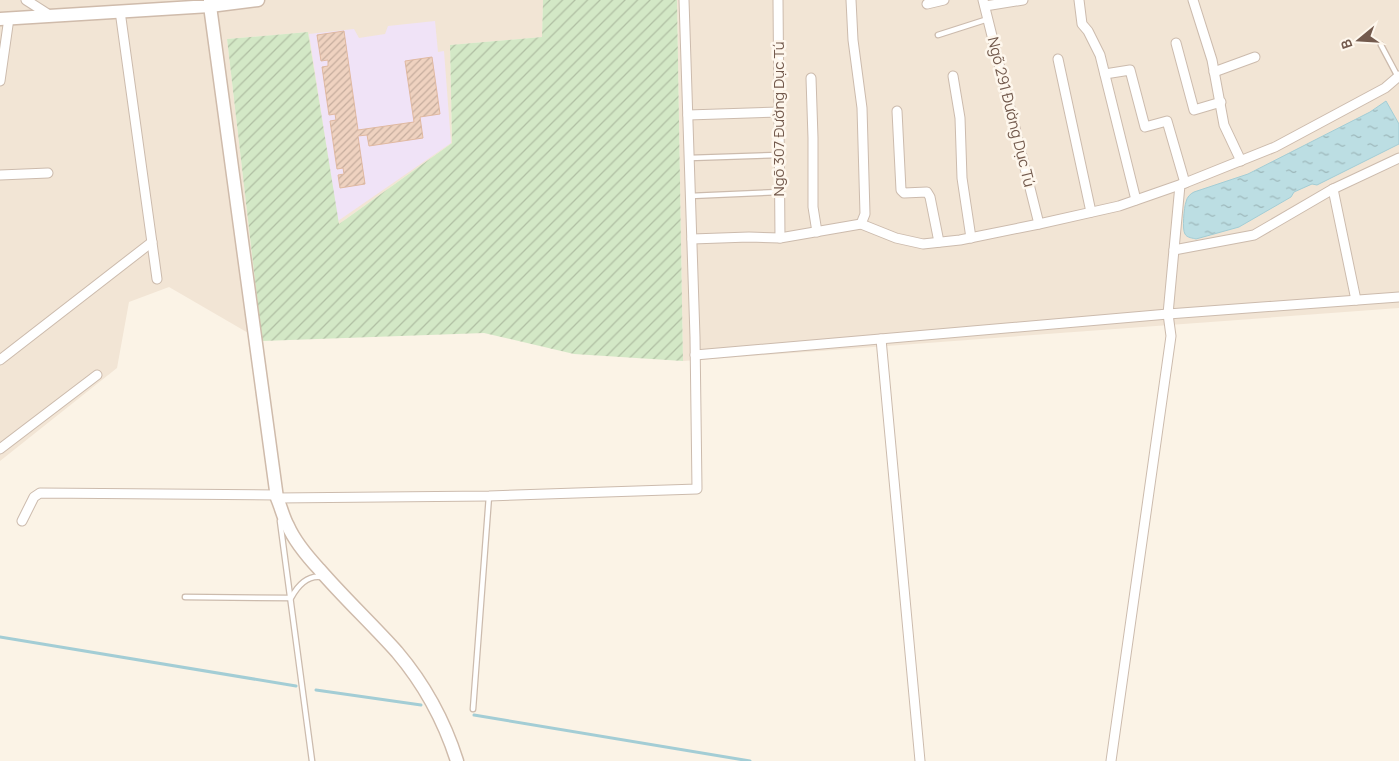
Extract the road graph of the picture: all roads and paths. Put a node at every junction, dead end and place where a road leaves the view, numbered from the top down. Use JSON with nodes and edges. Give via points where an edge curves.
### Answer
{"nodes":[{"id":1,"x":26,"y":0,"type":"edge"},
{"id":2,"x":258,"y":0,"type":"edge"},
{"id":3,"x":684,"y":0,"type":"edge"},
{"id":4,"x":778,"y":0,"type":"edge"},
{"id":5,"x":851,"y":0,"type":"edge"},
{"id":6,"x":944,"y":0,"type":"edge"},
{"id":7,"x":1023,"y":0,"type":"edge"},
{"id":8,"x":1079,"y":0,"type":"edge"},
{"id":9,"x":1193,"y":0,"type":"edge"},
{"id":10,"x":210,"y":3,"type":"edge"},
{"id":11,"x":984,"y":3,"type":"edge"},
{"id":12,"x":928,"y":4,"type":"dead end"},
{"id":13,"x":120,"y":11,"type":"junction"},
{"id":14,"x":51,"y":16,"type":"junction"},
{"id":15,"x":4,"y":18,"type":"edge"},
{"id":16,"x":988,"y":18,"type":"junction"},
{"id":17,"x":938,"y":35,"type":"dead end"},
{"id":18,"x":1176,"y":43,"type":"dead end"},
{"id":19,"x":1382,"y":44,"type":"dead end"},
{"id":20,"x":1255,"y":57,"type":"dead end"},
{"id":21,"x":1058,"y":59,"type":"dead end"},
{"id":22,"x":1214,"y":72,"type":"junction"},
{"id":23,"x":1105,"y":74,"type":"junction"},
{"id":24,"x":954,"y":76,"type":"dead end"},
{"id":25,"x":1398,"y":76,"type":"edge"},
{"id":26,"x":812,"y":78,"type":"dead end"},
{"id":27,"x":0,"y":82,"type":"edge"},
{"id":28,"x":1221,"y":102,"type":"junction"},
{"id":29,"x":897,"y":111,"type":"dead end"},
{"id":30,"x":779,"y":112,"type":"junction"},
{"id":31,"x":688,"y":115,"type":"junction"},
{"id":32,"x":780,"y":155,"type":"junction"},
{"id":33,"x":689,"y":158,"type":"junction"},
{"id":34,"x":1398,"y":158,"type":"edge"},
{"id":35,"x":1240,"y":161,"type":"junction"},
{"id":36,"x":1399,"y":169,"type":"edge"},
{"id":37,"x":48,"y":173,"type":"dead end"},
{"id":38,"x":0,"y":175,"type":"edge"},
{"id":39,"x":1183,"y":184,"type":"junction"},
{"id":40,"x":1333,"y":189,"type":"junction"},
{"id":41,"x":780,"y":192,"type":"junction"},
{"id":42,"x":690,"y":196,"type":"junction"},
{"id":43,"x":1136,"y":200,"type":"junction"},
{"id":44,"x":1091,"y":212,"type":"junction"},
{"id":45,"x":861,"y":224,"type":"junction"},
{"id":46,"x":1039,"y":224,"type":"junction"},
{"id":47,"x":818,"y":232,"type":"junction"},
{"id":48,"x":780,"y":238,"type":"junction"},
{"id":49,"x":971,"y":238,"type":"junction"},
{"id":50,"x":692,"y":239,"type":"junction"},
{"id":51,"x":152,"y":242,"type":"junction"},
{"id":52,"x":939,"y":242,"type":"junction"},
{"id":53,"x":1174,"y":250,"type":"junction"},
{"id":54,"x":157,"y":279,"type":"dead end"},
{"id":55,"x":1399,"y":297,"type":"edge"},
{"id":56,"x":1356,"y":300,"type":"junction"},
{"id":57,"x":1168,"y":314,"type":"junction"},
{"id":58,"x":881,"y":339,"type":"junction"},
{"id":59,"x":695,"y":355,"type":"junction"},
{"id":60,"x":0,"y":360,"type":"edge"},
{"id":61,"x":96,"y":375,"type":"dead end"},
{"id":62,"x":0,"y":449,"type":"edge"},
{"id":63,"x":489,"y":496,"type":"junction"},
{"id":64,"x":277,"y":497,"type":"junction"},
{"id":65,"x":22,"y":521,"type":"dead end"},
{"id":66,"x":326,"y":577,"type":"junction"},
{"id":67,"x":185,"y":597,"type":"dead end"},
{"id":68,"x":291,"y":598,"type":"junction"},
{"id":69,"x":473,"y":709,"type":"dead end"},
{"id":70,"x":312,"y":761,"type":"edge"},
{"id":71,"x":457,"y":761,"type":"edge"},
{"id":72,"x":920,"y":761,"type":"edge"},
{"id":73,"x":1111,"y":761,"type":"edge"}],
"edges":[{"from":1,"to":14,"type":"street"},
{"from":2,"to":10,"type":"street"},
{"from":3,"to":31,"type":"street"},
{"from":4,"to":30,"type":"street","name":"Ngõ 307 Đường Dục Tú"},
{"from":5,"to":45,"type":"street","via":[[863,135],[865,214]]},
{"from":6,"to":12,"type":"street"},
{"from":7,"to":11,"type":"street"},
{"from":8,"to":23,"type":"street","via":[[1082,24],[1093,40]]},
{"from":9,"to":22,"type":"street"},
{"from":10,"to":13,"type":"street"},
{"from":10,"to":64,"type":"street"},
{"from":11,"to":16,"type":"street","name":"Ngõ 291 Đường Dục Tú"},
{"from":13,"to":14,"type":"street"},
{"from":13,"to":51,"type":"street"},
{"from":14,"to":15,"type":"street"},
{"from":15,"to":27,"type":"street"},
{"from":16,"to":17,"type":"lane"},
{"from":16,"to":46,"type":"street","name":"Ngõ 291 Đường Dục Tú"},
{"from":18,"to":28,"type":"street","via":[[1194,110]]},
{"from":19,"to":25,"type":"lane"},
{"from":20,"to":22,"type":"street"},
{"from":21,"to":44,"type":"street"},
{"from":22,"to":28,"type":"street"},
{"from":23,"to":39,"type":"street","via":[[1130,70],[1145,127],[1166,121]]},
{"from":23,"to":43,"type":"street"},
{"from":24,"to":49,"type":"street","via":[[960,118],[962,178]]},
{"from":25,"to":35,"type":"street","via":[[1385,88],[1339,114]]},
{"from":26,"to":47,"type":"street","via":[[813,207]]},
{"from":28,"to":35,"type":"street","via":[[1224,125]]},
{"from":29,"to":52,"type":"street","via":[[901,190],[904,193],[927,192]]},
{"from":30,"to":31,"type":"street"},
{"from":30,"to":32,"type":"street","name":"Ngõ 307 Đường Dục Tú"},
{"from":31,"to":33,"type":"street"},
{"from":32,"to":33,"type":"lane"},
{"from":32,"to":41,"type":"street","name":"Ngõ 307 Đường Dục Tú"},
{"from":33,"to":42,"type":"street"},
{"from":34,"to":36,"type":"street"},
{"from":34,"to":40,"type":"street"},
{"from":35,"to":39,"type":"street"},
{"from":37,"to":38,"type":"street"},
{"from":39,"to":43,"type":"street"},
{"from":39,"to":53,"type":"street"},
{"from":40,"to":53,"type":"street","via":[[1254,235]]},
{"from":40,"to":56,"type":"street"},
{"from":41,"to":42,"type":"lane"},
{"from":41,"to":48,"type":"street","name":"Ngõ 307 Đường Dục Tú"},
{"from":42,"to":50,"type":"street"},
{"from":43,"to":44,"type":"street"},
{"from":44,"to":46,"type":"street"},
{"from":45,"to":47,"type":"street"},
{"from":45,"to":52,"type":"street","via":[[896,238],[923,244]]},
{"from":46,"to":49,"type":"street"},
{"from":47,"to":48,"type":"street"},
{"from":48,"to":50,"type":"street"},
{"from":49,"to":52,"type":"street"},
{"from":50,"to":59,"type":"street"},
{"from":51,"to":54,"type":"street"},
{"from":51,"to":60,"type":"street"},
{"from":53,"to":57,"type":"street"},
{"from":55,"to":56,"type":"street"},
{"from":56,"to":57,"type":"street"},
{"from":57,"to":58,"type":"street"},
{"from":57,"to":73,"type":"street","via":[[1171,336]]},
{"from":58,"to":59,"type":"street"},
{"from":58,"to":72,"type":"street"},
{"from":59,"to":63,"type":"street","via":[[697,489]]},
{"from":61,"to":62,"type":"street"},
{"from":63,"to":64,"type":"street"},
{"from":63,"to":69,"type":"lane"},
{"from":64,"to":65,"type":"street","via":[[40,493],[34,497]]},
{"from":64,"to":66,"type":"street","via":[[288,526],[304,552]]},
{"from":64,"to":68,"type":"lane"},
{"from":66,"to":68,"type":"lane","via":[[315,576],[304,581]]},
{"from":66,"to":71,"type":"street","via":[[396,652],[423,687],[436,707]]},
{"from":67,"to":68,"type":"lane"},
{"from":68,"to":70,"type":"lane"}]}
